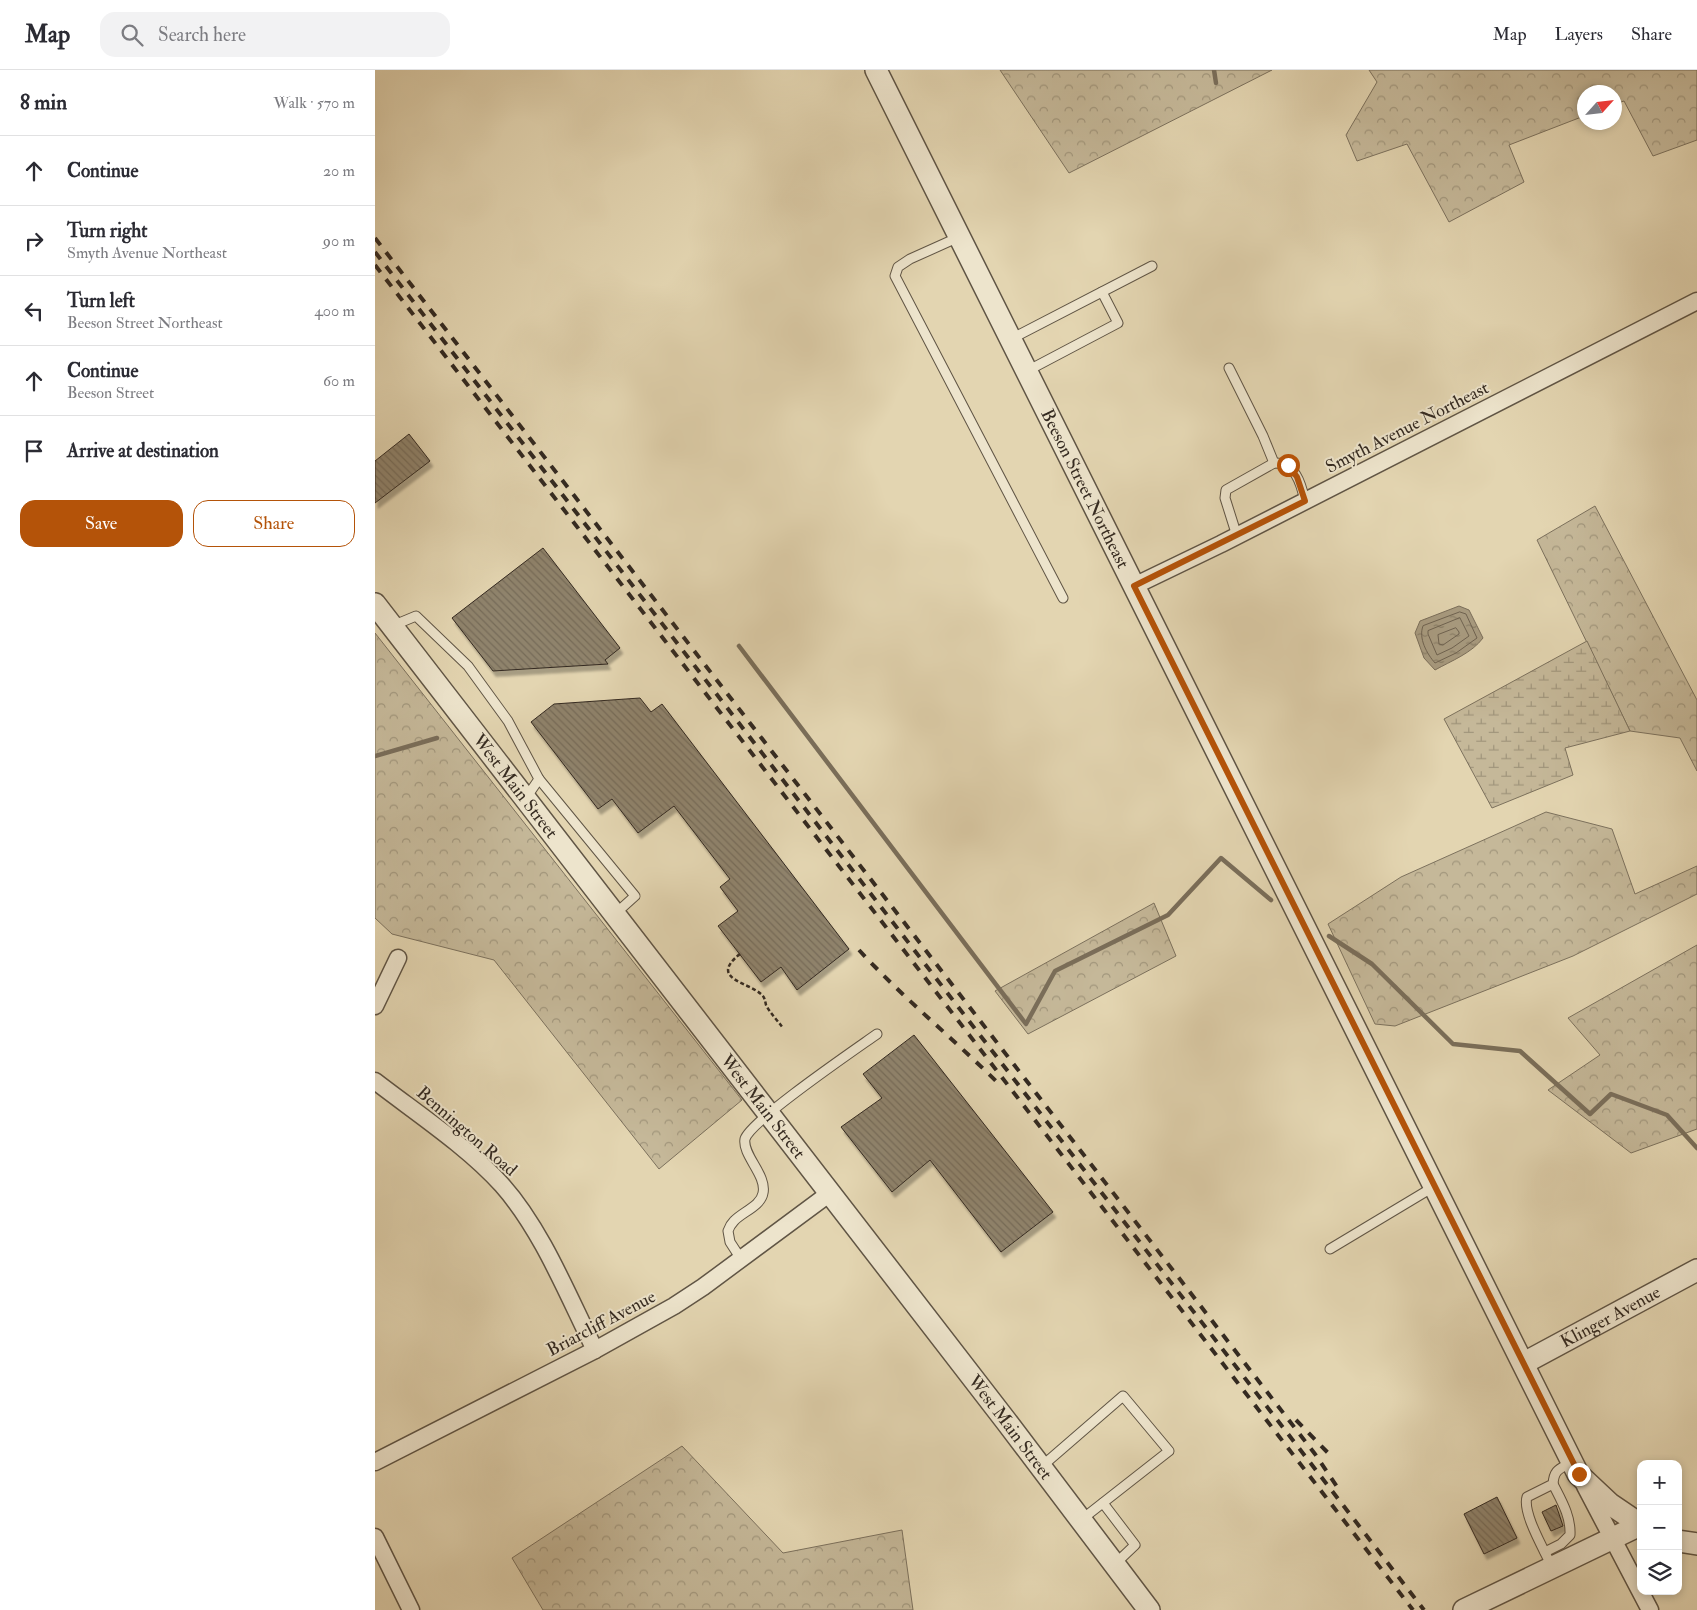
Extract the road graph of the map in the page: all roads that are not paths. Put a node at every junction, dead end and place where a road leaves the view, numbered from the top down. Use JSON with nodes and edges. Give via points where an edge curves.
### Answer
{"nodes":[{"id":1,"x":876,"y":70,"type":"edge"},
{"id":2,"x":960,"y":236,"type":"junction"},
{"id":3,"x":1152,"y":266,"type":"dead end"},
{"id":4,"x":1102,"y":292,"type":"junction"},
{"id":5,"x":1697,"y":301,"type":"edge"},
{"id":6,"x":1011,"y":339,"type":"junction"},
{"id":7,"x":1229,"y":368,"type":"dead end"},
{"id":8,"x":1027,"y":371,"type":"junction"},
{"id":9,"x":1274,"y":463,"type":"junction"},
{"id":10,"x":1305,"y":501,"type":"junction"},
{"id":11,"x":1237,"y":536,"type":"junction"},
{"id":12,"x":1134,"y":586,"type":"junction"},
{"id":13,"x":1063,"y":598,"type":"dead end"},
{"id":14,"x":375,"y":604,"type":"edge"},
{"id":15,"x":392,"y":626,"type":"junction"},
{"id":16,"x":539,"y":779,"type":"junction"},
{"id":17,"x":526,"y":798,"type":"junction"},
{"id":18,"x":615,"y":914,"type":"junction"},
{"id":19,"x":398,"y":958,"type":"dead end"},
{"id":20,"x":375,"y":1006,"type":"edge"},
{"id":21,"x":877,"y":1034,"type":"dead end"},
{"id":22,"x":375,"y":1080,"type":"edge"},
{"id":23,"x":769,"y":1113,"type":"junction"},
{"id":24,"x":1435,"y":1186,"type":"junction"},
{"id":25,"x":830,"y":1192,"type":"junction"},
{"id":26,"x":1330,"y":1249,"type":"dead end"},
{"id":27,"x":741,"y":1259,"type":"junction"},
{"id":28,"x":1697,"y":1270,"type":"edge"},
{"id":29,"x":595,"y":1350,"type":"junction"},
{"id":30,"x":1524,"y":1363,"type":"junction"},
{"id":31,"x":375,"y":1462,"type":"edge"},
{"id":32,"x":1041,"y":1467,"type":"junction"},
{"id":33,"x":1576,"y":1468,"type":"junction"},
{"id":34,"x":1553,"y":1484,"type":"junction"},
{"id":35,"x":1103,"y":1503,"type":"junction"},
{"id":36,"x":1081,"y":1520,"type":"junction"},
{"id":37,"x":1637,"y":1523,"type":"edge"},
{"id":38,"x":1637,"y":1527,"type":"edge"},
{"id":39,"x":375,"y":1537,"type":"edge"},
{"id":40,"x":1613,"y":1539,"type":"junction"},
{"id":41,"x":1682,"y":1542,"type":"edge"},
{"id":42,"x":1697,"y":1544,"type":"edge"},
{"id":43,"x":1549,"y":1559,"type":"junction"},
{"id":44,"x":1115,"y":1564,"type":"junction"},
{"id":45,"x":411,"y":1610,"type":"edge"},
{"id":46,"x":1149,"y":1610,"type":"edge"},
{"id":47,"x":1464,"y":1610,"type":"edge"},
{"id":48,"x":1650,"y":1610,"type":"edge"}],
"edges":[{"from":1,"to":2,"type":"street","name":"Beeson Street Northeast"},
{"from":2,"to":6,"type":"street","name":"Beeson Street Northeast"},
{"from":2,"to":13,"type":"lane","via":[[910,259],[898,267],[895,276]]},
{"from":3,"to":4,"type":"lane"},
{"from":4,"to":6,"type":"lane"},
{"from":4,"to":8,"type":"lane","via":[[1117,324]]},
{"from":5,"to":10,"type":"street","name":"Smyth Avenue Northeast"},
{"from":6,"to":8,"type":"street","name":"Beeson Street Northeast"},
{"from":7,"to":9,"type":"lane"},
{"from":8,"to":12,"type":"street","name":"Beeson Street Northeast"},
{"from":9,"to":10,"type":"lane","via":[[1288,465],[1297,477]]},
{"from":9,"to":11,"type":"lane","via":[[1226,490],[1225,498]]},
{"from":10,"to":11,"type":"street","name":"Smyth Avenue Northeast"},
{"from":11,"to":12,"type":"street","name":"Smyth Avenue Northeast"},
{"from":12,"to":24,"type":"street","name":"Beeson Street Northeast"},
{"from":14,"to":15,"type":"street","name":"West Main Street"},
{"from":15,"to":16,"type":"lane","via":[[416,616],[468,666],[508,721]]},
{"from":15,"to":17,"type":"street","name":"West Main Street"},
{"from":16,"to":17,"type":"lane"},
{"from":16,"to":18,"type":"lane","via":[[635,896]]},
{"from":17,"to":18,"type":"street","name":"West Main Street"},
{"from":18,"to":23,"type":"street","name":"West Main Street"},
{"from":19,"to":20,"type":"street"},
{"from":21,"to":23,"type":"lane"},
{"from":22,"to":29,"type":"street","name":"Bennington Road","via":[[503,1186],[546,1251]]},
{"from":23,"to":25,"type":"street","name":"West Main Street"},
{"from":23,"to":27,"type":"lane","via":[[745,1139],[764,1192],[759,1202],[733,1222],[727,1231]]},
{"from":24,"to":26,"type":"lane"},
{"from":24,"to":30,"type":"street","name":"Beeson Street Northeast"},
{"from":25,"to":27,"type":"street","name":"Briarcliff Avenue"},
{"from":25,"to":32,"type":"street","name":"West Main Street"},
{"from":27,"to":29,"type":"street","name":"Briarcliff Avenue","via":[[674,1306]]},
{"from":28,"to":30,"type":"street","name":"Klinger Avenue"},
{"from":29,"to":31,"type":"street","name":"Briarcliff Avenue"},
{"from":30,"to":33,"type":"street","name":"Beeson Street Northeast"},
{"from":32,"to":35,"type":"lane","via":[[1123,1396],[1169,1451]]},
{"from":32,"to":36,"type":"street","name":"West Main Street"},
{"from":33,"to":34,"type":"lane","via":[[1557,1470]]},
{"from":33,"to":37,"type":"street","name":"Beeson Street Northeast","via":[[1610,1504]]},
{"from":33,"to":40,"type":"street"},
{"from":34,"to":43,"type":"lane","via":[[1571,1526],[1570,1535]]},
{"from":34,"to":43,"type":"lane","via":[[1527,1497],[1525,1502]]},
{"from":35,"to":36,"type":"lane"},
{"from":35,"to":44,"type":"lane","via":[[1135,1545]]},
{"from":36,"to":44,"type":"street","name":"West Main Street"},
{"from":38,"to":40,"type":"street"},
{"from":39,"to":45,"type":"street"},
{"from":40,"to":43,"type":"street"},
{"from":40,"to":48,"type":"street"},
{"from":41,"to":42,"type":"street"},
{"from":43,"to":47,"type":"street"},
{"from":44,"to":46,"type":"street","name":"West Main Street"}]}
